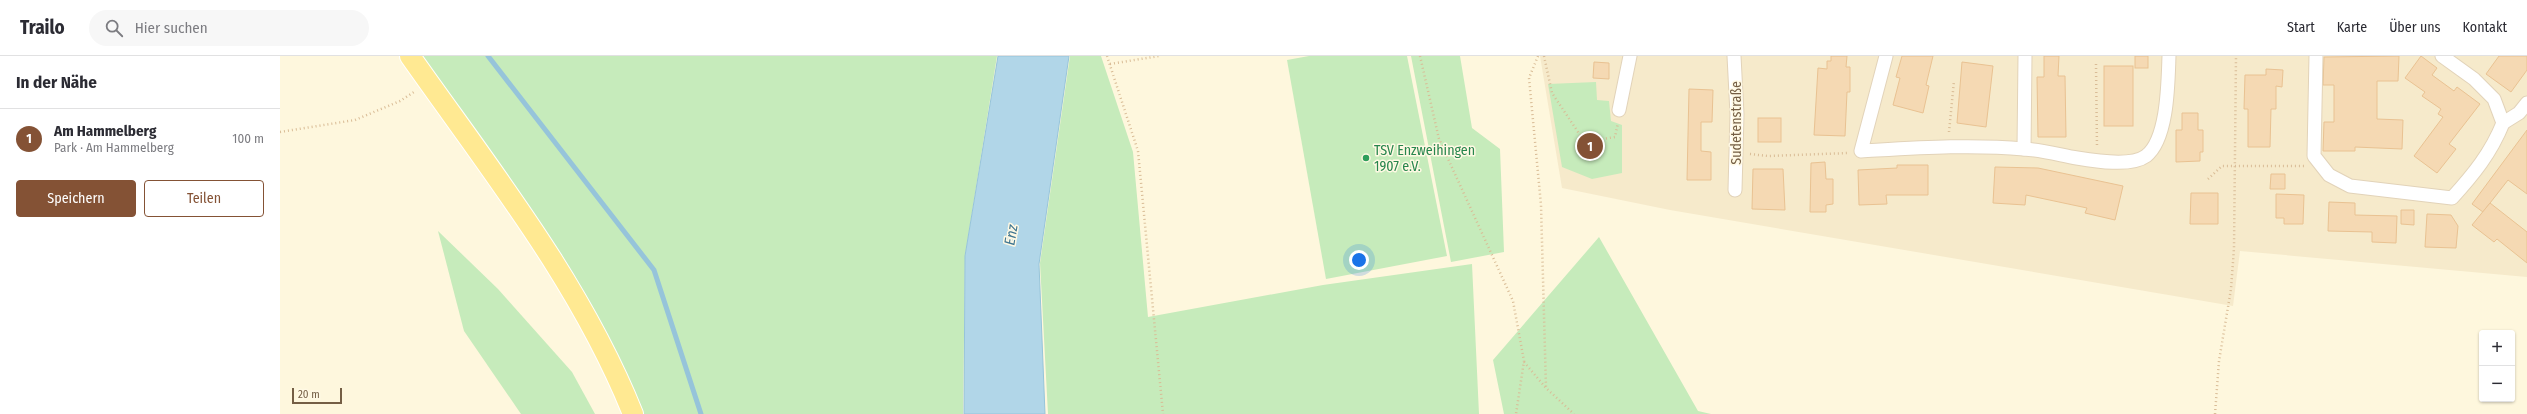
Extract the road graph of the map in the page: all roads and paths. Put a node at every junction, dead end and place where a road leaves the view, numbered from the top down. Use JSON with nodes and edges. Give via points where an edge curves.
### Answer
{"nodes":[{"id":1,"x":410,"y":56,"type":"edge"},
{"id":2,"x":1107,"y":56,"type":"edge"},
{"id":3,"x":1160,"y":56,"type":"edge"},
{"id":4,"x":1420,"y":56,"type":"edge"},
{"id":5,"x":1538,"y":56,"type":"edge"},
{"id":6,"x":1544,"y":56,"type":"edge"},
{"id":7,"x":1630,"y":56,"type":"edge"},
{"id":8,"x":1734,"y":56,"type":"edge"},
{"id":9,"x":1886,"y":56,"type":"edge"},
{"id":10,"x":2025,"y":56,"type":"edge"},
{"id":11,"x":2169,"y":56,"type":"edge"},
{"id":12,"x":2236,"y":56,"type":"edge"},
{"id":13,"x":2316,"y":56,"type":"edge"},
{"id":14,"x":2442,"y":56,"type":"edge"},
{"id":15,"x":1110,"y":64,"type":"junction"},
{"id":16,"x":2096,"y":64,"type":"dead end"},
{"id":17,"x":1954,"y":81,"type":"dead end"},
{"id":18,"x":429,"y":82,"type":"junction"},
{"id":19,"x":2527,"y":103,"type":"edge"},
{"id":20,"x":1619,"y":110,"type":"joint"},
{"id":21,"x":2502,"y":123,"type":"junction"},
{"id":22,"x":280,"y":132,"type":"edge"},
{"id":23,"x":1947,"y":146,"type":"junction"},
{"id":24,"x":2024,"y":149,"type":"junction"},
{"id":25,"x":1847,"y":154,"type":"dead end"},
{"id":26,"x":1768,"y":156,"type":"dead end"},
{"id":27,"x":2314,"y":156,"type":"junction"},
{"id":28,"x":2097,"y":161,"type":"junction"},
{"id":29,"x":2236,"y":166,"type":"junction"},
{"id":30,"x":2208,"y":179,"type":"dead end"},
{"id":31,"x":1735,"y":190,"type":"dead end"},
{"id":32,"x":1524,"y":361,"type":"junction"},
{"id":33,"x":1546,"y":388,"type":"junction"},
{"id":34,"x":633,"y":414,"type":"edge"},
{"id":35,"x":1164,"y":414,"type":"edge"},
{"id":36,"x":1516,"y":414,"type":"edge"},
{"id":37,"x":1574,"y":414,"type":"edge"},
{"id":38,"x":2215,"y":414,"type":"edge"}],
"edges":[{"from":1,"to":18,"type":"main road"},
{"from":2,"to":15,"type":"path"},
{"from":3,"to":15,"type":"path"},
{"from":4,"to":32,"type":"path","via":[[1439,139],[1512,301]]},
{"from":5,"to":33,"type":"path","via":[[1529,78],[1541,205]]},
{"from":6,"to":20,"type":"path","via":[[1552,93],[1580,135],[1591,141],[1615,137]]},
{"from":7,"to":20,"type":"street"},
{"from":8,"to":31,"type":"street","name":"Sudetenstraße"},
{"from":9,"to":23,"type":"street","via":[[1861,151]]},
{"from":10,"to":24,"type":"street"},
{"from":11,"to":28,"type":"street","via":[[2168,99],[2155,146],[2145,157],[2131,162]]},
{"from":12,"to":29,"type":"path"},
{"from":13,"to":27,"type":"street"},
{"from":14,"to":21,"type":"street","via":[[2474,79],[2494,99]]},
{"from":15,"to":35,"type":"path","via":[[1138,151]]},
{"from":16,"to":28,"type":"path"},
{"from":17,"to":23,"type":"path"},
{"from":18,"to":22,"type":"path","via":[[400,101],[355,120]]},
{"from":18,"to":34,"type":"main road","via":[[555,263],[600,341]]},
{"from":19,"to":21,"type":"street","via":[[2519,113]]},
{"from":21,"to":27,"type":"street","via":[[2495,142],[2476,172],[2452,198],[2350,186],[2329,175]]},
{"from":23,"to":24,"type":"street"},
{"from":24,"to":28,"type":"street"},
{"from":25,"to":26,"type":"path"},
{"from":27,"to":29,"type":"path","via":[[2304,166]]},
{"from":29,"to":30,"type":"path","via":[[2222,166]]},
{"from":29,"to":38,"type":"path","via":[[2231,282],[2218,361]]},
{"from":32,"to":33,"type":"path"},
{"from":32,"to":36,"type":"path"},
{"from":33,"to":37,"type":"path"}]}
